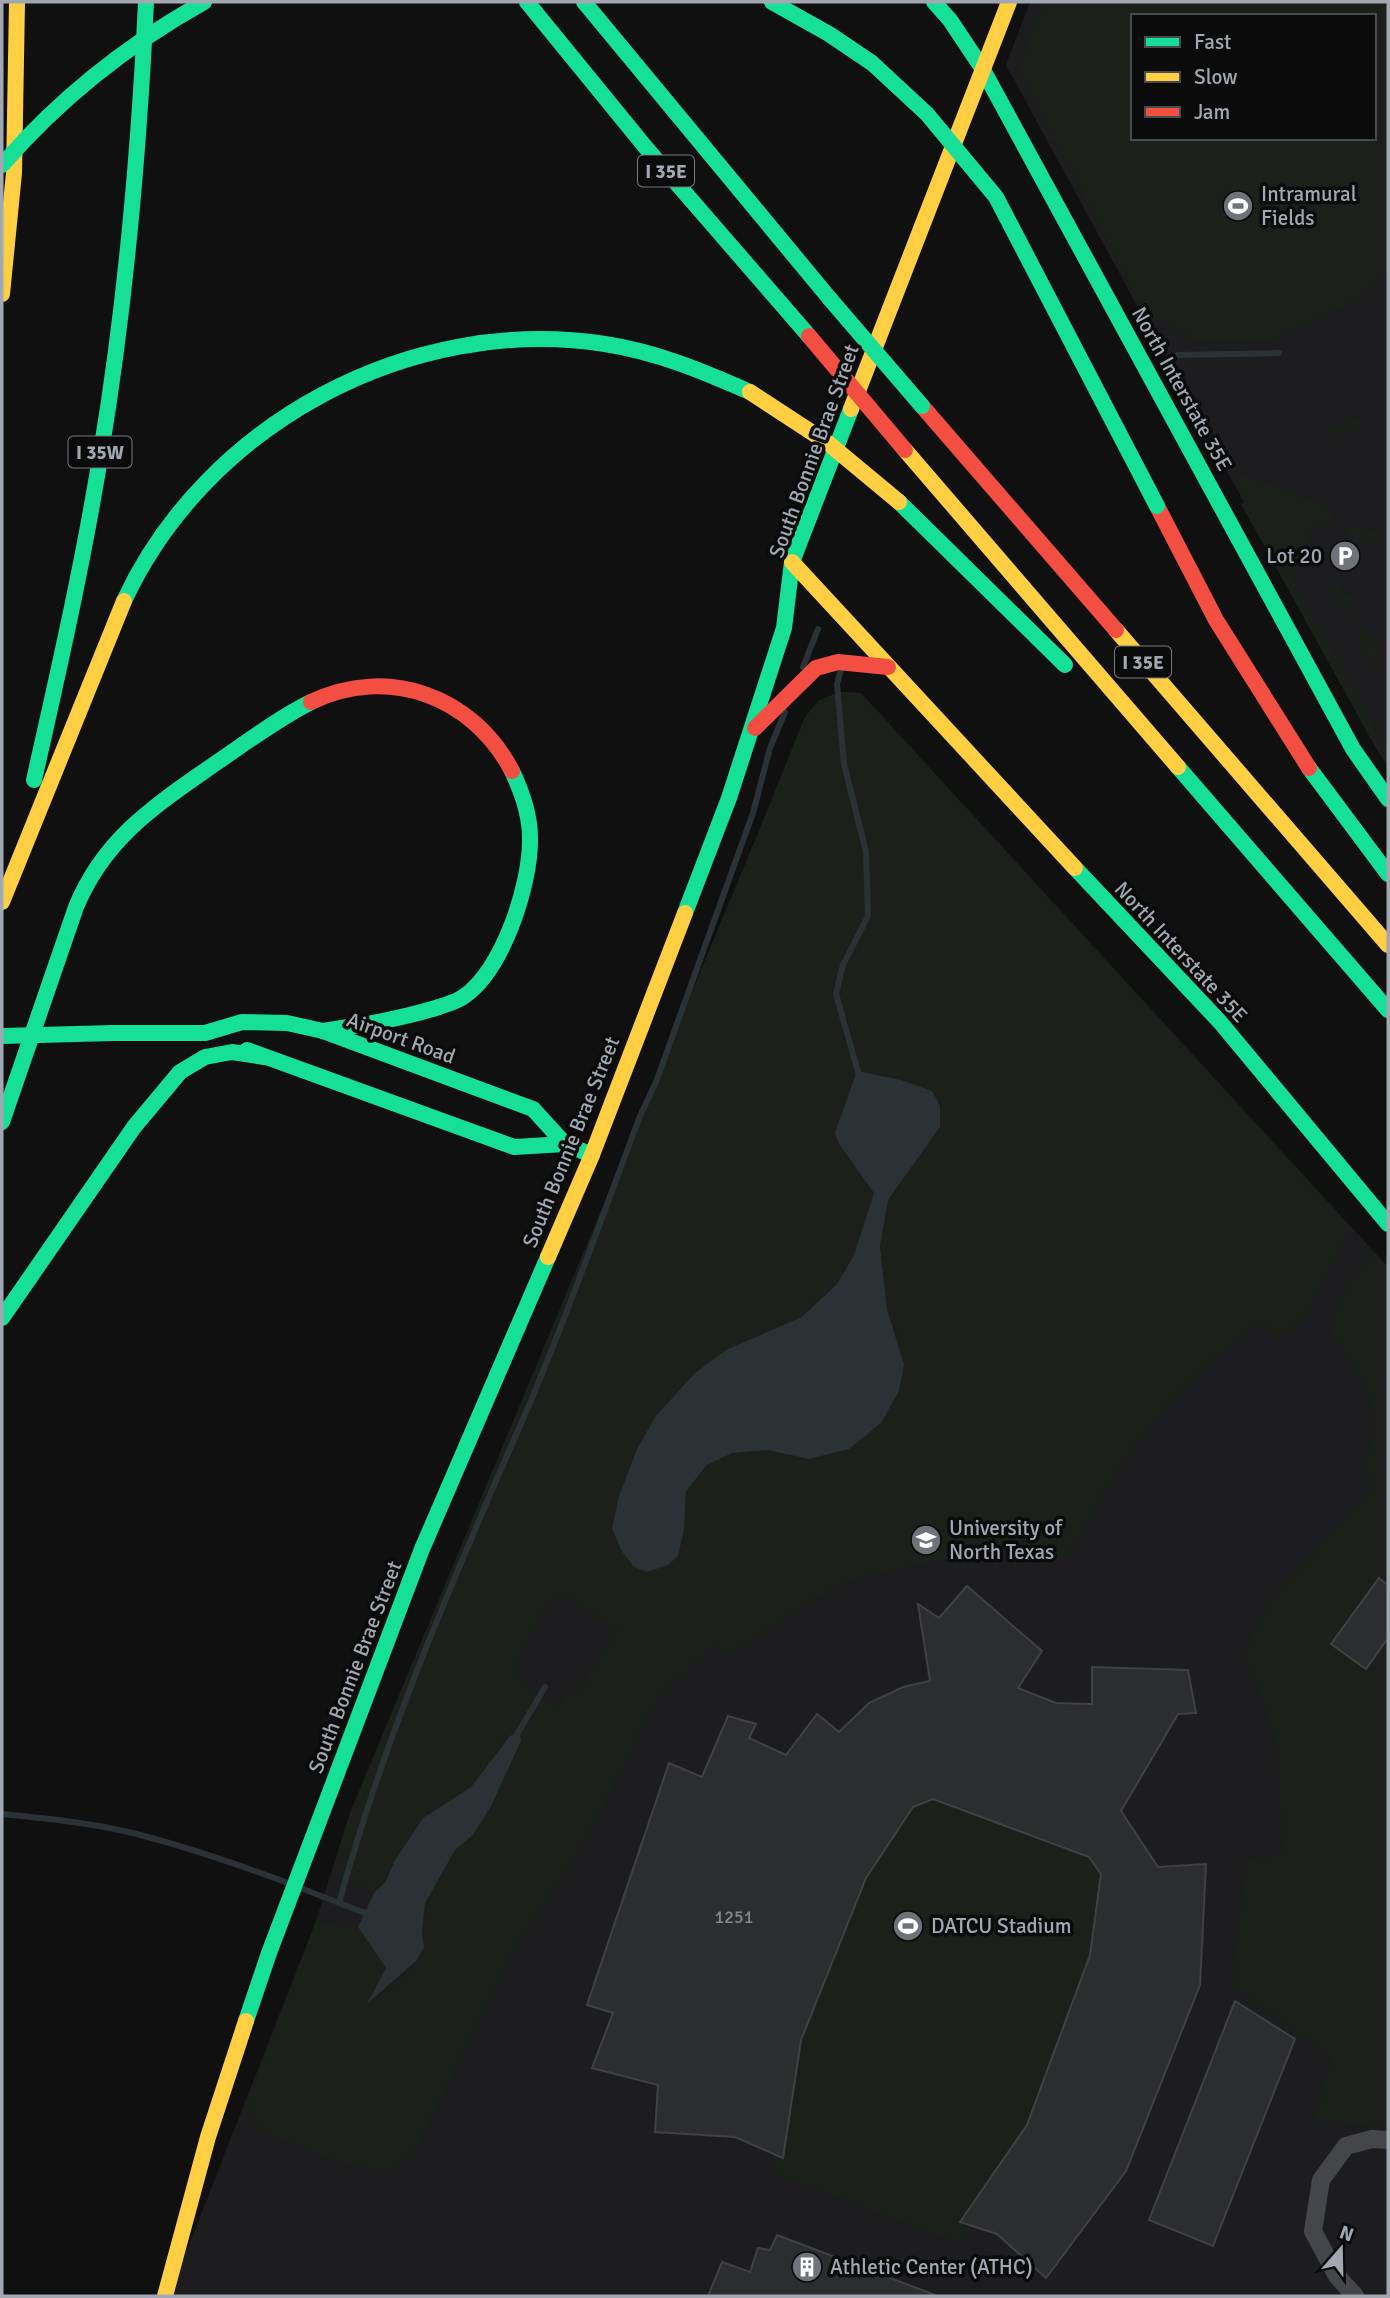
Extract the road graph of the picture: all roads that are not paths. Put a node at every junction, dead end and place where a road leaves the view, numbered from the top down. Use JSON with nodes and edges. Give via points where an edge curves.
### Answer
{"nodes":[{"id":1,"x":17,"y":2,"type":"edge"},
{"id":2,"x":146,"y":2,"type":"edge"},
{"id":3,"x":204,"y":2,"type":"edge"},
{"id":4,"x":527,"y":2,"type":"edge"},
{"id":5,"x":584,"y":2,"type":"edge"},
{"id":6,"x":772,"y":2,"type":"edge"},
{"id":7,"x":934,"y":2,"type":"edge"},
{"id":8,"x":1009,"y":2,"type":"edge"},
{"id":9,"x":982,"y":68,"type":"junction"},
{"id":10,"x":2,"y":165,"type":"edge"},
{"id":11,"x":2,"y":294,"type":"edge"},
{"id":12,"x":792,"y":562,"type":"junction"},
{"id":13,"x":888,"y":667,"type":"junction"},
{"id":14,"x":1078,"y":678,"type":"dead end"},
{"id":15,"x":1097,"y":698,"type":"dead end"},
{"id":16,"x":752,"y":731,"type":"junction"},
{"id":17,"x":1267,"y":792,"type":"dead end"},
{"id":18,"x":1388,"y":799,"type":"edge"},
{"id":19,"x":1311,"y":855,"type":"junction"},
{"id":20,"x":1388,"y":874,"type":"edge"},
{"id":21,"x":1277,"y":881,"type":"junction"},
{"id":22,"x":2,"y":894,"type":"edge"},
{"id":23,"x":2,"y":902,"type":"edge"},
{"id":24,"x":1388,"y":945,"type":"edge"},
{"id":25,"x":1388,"y":1010,"type":"edge"},
{"id":26,"x":323,"y":1031,"type":"junction"},
{"id":27,"x":205,"y":1033,"type":"junction"},
{"id":28,"x":2,"y":1035,"type":"edge"},
{"id":29,"x":264,"y":1057,"type":"junction"},
{"id":30,"x":2,"y":1122,"type":"edge"},
{"id":31,"x":565,"y":1144,"type":"junction"},
{"id":32,"x":592,"y":1155,"type":"junction"},
{"id":33,"x":1388,"y":1224,"type":"edge"},
{"id":34,"x":2,"y":1318,"type":"edge"},
{"id":35,"x":1388,"y":2140,"type":"edge"},
{"id":36,"x":165,"y":2296,"type":"edge"},
{"id":37,"x":1355,"y":2296,"type":"edge"}],
"edges":[{"from":1,"to":11,"type":"main road","via":[[14,173]]},
{"from":2,"to":22,"type":"main road","number":"I 35W","via":[[120,321],[99,463],[53,699]]},
{"from":3,"to":10,"type":"main road","bridge":true,"via":[[106,65],[38,125]]},
{"from":4,"to":21,"type":"main road","number":"I 35E","bridge":true,"via":[[647,149]]},
{"from":5,"to":19,"type":"main road","number":"I 35E","bridge":true,"via":[[830,299]]},
{"from":6,"to":20,"type":"main road","bridge":true,"via":[[872,63],[927,114],[996,197],[1216,620],[1310,770]]},
{"from":7,"to":9,"type":"main road","name":"North Interstate 35E"},
{"from":8,"to":9,"type":"main road","name":"South Bonnie Brae Street"},
{"from":9,"to":12,"type":"main road","name":"South Bonnie Brae Street"},
{"from":9,"to":18,"type":"main road","name":"North Interstate 35E","via":[[1340,726]]},
{"from":12,"to":13,"type":"main road","name":"North Interstate 35E"},
{"from":12,"to":16,"type":"main road","name":"South Bonnie Brae Street","via":[[784,628]]},
{"from":13,"to":16,"type":"main road","via":[[838,662],[816,668]]},
{"from":13,"to":33,"type":"main road","name":"North Interstate 35E","via":[[1220,1023]]},
{"from":14,"to":23,"type":"main road","bridge":true,"via":[[871,476],[750,392],[652,353],[612,346],[522,340],[437,352],[347,381],[307,402],[272,424],[212,476],[183,509],[134,579]]},
{"from":15,"to":21,"type":"main road"},
{"from":16,"to":32,"type":"main road","name":"South Bonnie Brae Street"},
{"from":17,"to":19,"type":"main road"},
{"from":19,"to":24,"type":"main road","number":"I 35E"},
{"from":21,"to":25,"type":"main road","number":"I 35E"},
{"from":26,"to":27,"type":"main road","name":"Airport Road","via":[[287,1023],[242,1022]]},
{"from":26,"to":30,"type":"main road","via":[[406,1019],[465,997],[495,958],[521,898],[532,840],[529,809],[519,782],[468,715],[422,694],[369,687],[332,694],[300,709],[187,783],[106,854],[82,892]]},
{"from":26,"to":31,"type":"main road","name":"Airport Road","via":[[533,1109]]},
{"from":27,"to":28,"type":"main road","name":"Airport Road","bridge":true},
{"from":27,"to":29,"type":"main road","name":"Airport Road"},
{"from":29,"to":31,"type":"main road","name":"Airport Road","via":[[514,1147]]},
{"from":29,"to":34,"type":"main road","via":[[232,1052],[205,1057],[180,1072],[134,1127]]},
{"from":31,"to":32,"type":"main road","name":"Airport Road"},
{"from":32,"to":36,"type":"main road","name":"South Bonnie Brae Street","via":[[422,1549],[269,1953],[208,2137]]},
{"from":35,"to":37,"type":"street","via":[[1346,2146],[1321,2180],[1313,2231],[1337,2276]]}]}
